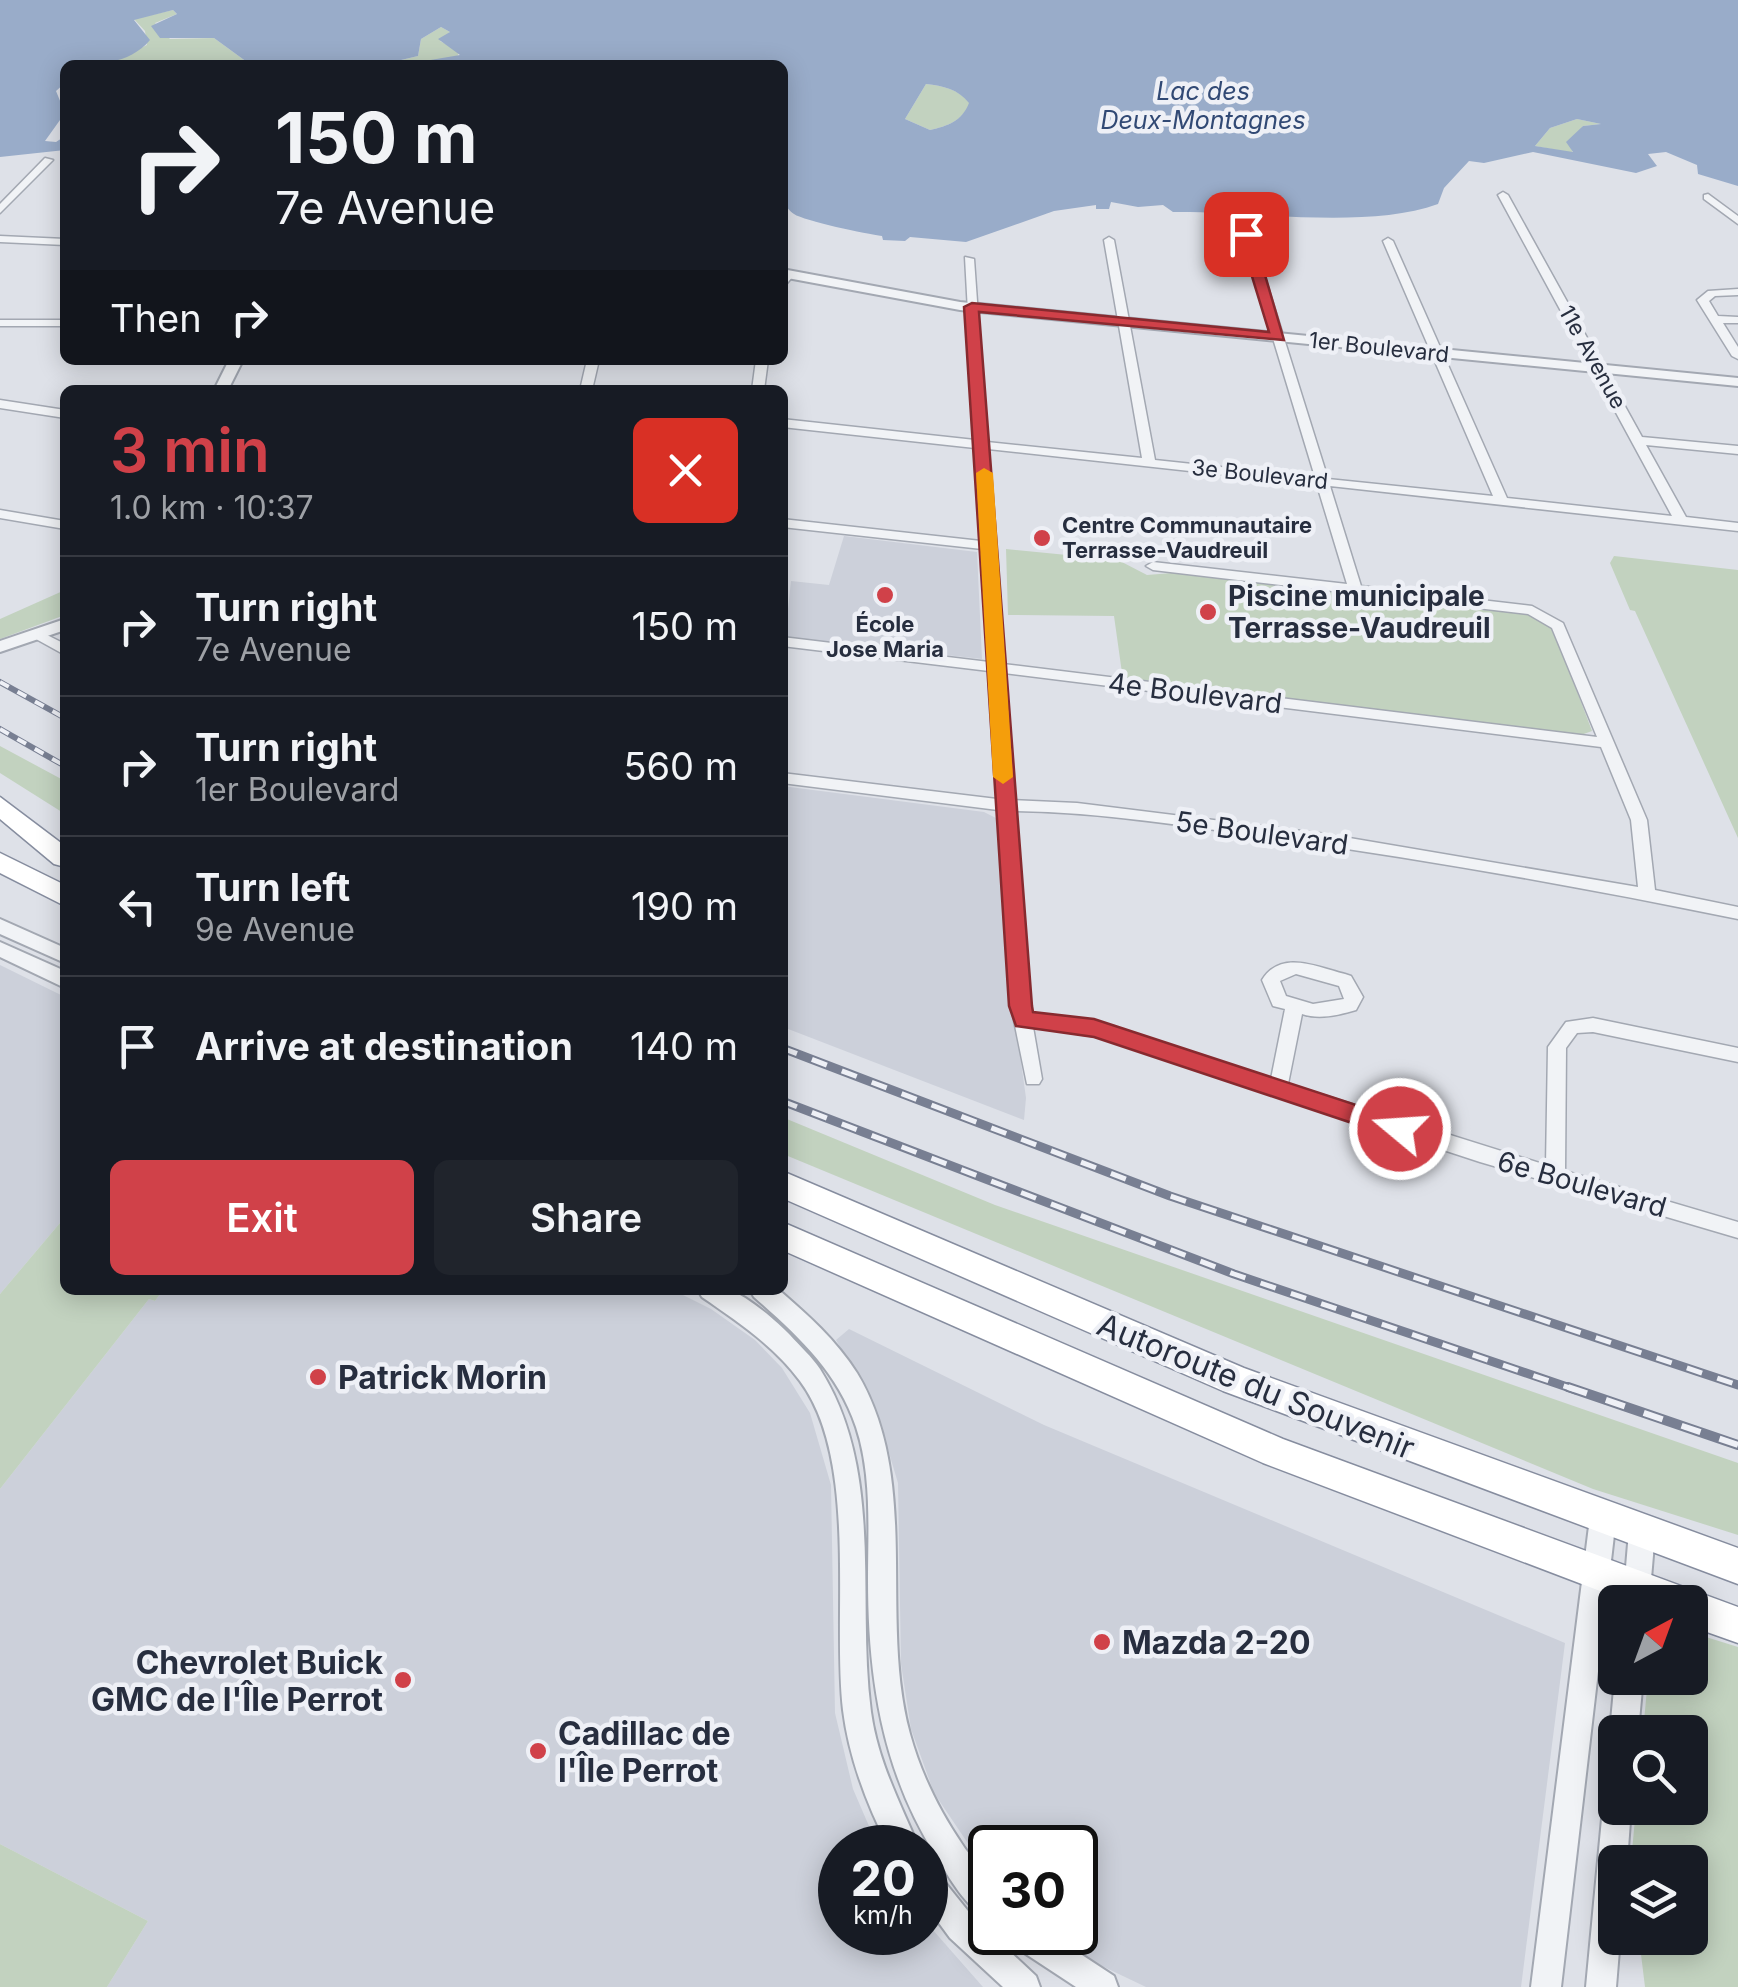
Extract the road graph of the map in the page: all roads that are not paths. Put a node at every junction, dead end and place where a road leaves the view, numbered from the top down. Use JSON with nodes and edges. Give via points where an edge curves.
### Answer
{"nodes":[{"id":1,"x":48,"y":160,"type":"dead end"},
{"id":2,"x":1503,"y":195,"type":"dead end"},
{"id":3,"x":1708,"y":197,"type":"dead end"},
{"id":4,"x":0,"y":210,"type":"edge"},
{"id":5,"x":1738,"y":221,"type":"edge"},
{"id":6,"x":1246,"y":234,"type":"dead end"},
{"id":7,"x":0,"y":238,"type":"edge"},
{"id":8,"x":1109,"y":240,"type":"dead end"},
{"id":9,"x":1388,"y":241,"type":"dead end"},
{"id":10,"x":60,"y":242,"type":"edge"},
{"id":11,"x":969,"y":258,"type":"dead end"},
{"id":12,"x":788,"y":278,"type":"edge"},
{"id":13,"x":1738,"y":292,"type":"edge"},
{"id":14,"x":972,"y":307,"type":"junction"},
{"id":15,"x":1715,"y":320,"type":"junction"},
{"id":16,"x":1738,"y":320,"type":"edge"},
{"id":17,"x":1123,"y":322,"type":"junction"},
{"id":18,"x":0,"y":323,"type":"edge"},
{"id":19,"x":60,"y":323,"type":"edge"},
{"id":20,"x":1278,"y":337,"type":"junction"},
{"id":21,"x":1438,"y":352,"type":"junction"},
{"id":22,"x":1738,"y":356,"type":"edge"},
{"id":23,"x":1600,"y":369,"type":"junction"},
{"id":24,"x":1738,"y":382,"type":"edge"},
{"id":25,"x":0,"y":404,"type":"edge"},
{"id":26,"x":60,"y":413,"type":"edge"},
{"id":27,"x":788,"y":424,"type":"edge"},
{"id":28,"x":1640,"y":441,"type":"junction"},
{"id":29,"x":982,"y":445,"type":"junction"},
{"id":30,"x":1738,"y":450,"type":"edge"},
{"id":31,"x":1148,"y":462,"type":"junction"},
{"id":32,"x":1322,"y":481,"type":"junction"},
{"id":33,"x":1501,"y":500,"type":"junction"},
{"id":34,"x":0,"y":514,"type":"edge"},
{"id":35,"x":1680,"y":520,"type":"junction"},
{"id":36,"x":60,"y":524,"type":"edge"},
{"id":37,"x":788,"y":524,"type":"edge"},
{"id":38,"x":1738,"y":527,"type":"edge"},
{"id":39,"x":989,"y":543,"type":"junction"},
{"id":40,"x":1154,"y":566,"type":"dead end"},
{"id":41,"x":1355,"y":588,"type":"junction"},
{"id":42,"x":60,"y":626,"type":"edge"},
{"id":43,"x":41,"y":636,"type":"junction"},
{"id":44,"x":788,"y":642,"type":"edge"},
{"id":45,"x":0,"y":646,"type":"edge"},
{"id":46,"x":60,"y":647,"type":"edge"},
{"id":47,"x":996,"y":668,"type":"junction"},
{"id":48,"x":1608,"y":744,"type":"junction"},
{"id":49,"x":788,"y":779,"type":"edge"},
{"id":50,"x":1004,"y":802,"type":"junction"},
{"id":51,"x":0,"y":806,"type":"edge"},
{"id":52,"x":0,"y":826,"type":"edge"},
{"id":53,"x":60,"y":856,"type":"edge"},
{"id":54,"x":60,"y":857,"type":"edge"},
{"id":55,"x":0,"y":862,"type":"edge"},
{"id":56,"x":60,"y":893,"type":"edge"},
{"id":57,"x":1648,"y":893,"type":"junction"},
{"id":58,"x":1738,"y":913,"type":"edge"},
{"id":59,"x":0,"y":926,"type":"edge"},
{"id":60,"x":0,"y":949,"type":"edge"},
{"id":61,"x":60,"y":954,"type":"edge"},
{"id":62,"x":60,"y":978,"type":"edge"},
{"id":63,"x":1294,"y":1008,"type":"dead end"},
{"id":64,"x":1024,"y":1020,"type":"junction"},
{"id":65,"x":1738,"y":1056,"type":"edge"},
{"id":66,"x":1033,"y":1079,"type":"dead end"},
{"id":67,"x":1278,"y":1090,"type":"junction"},
{"id":68,"x":1555,"y":1176,"type":"junction"},
{"id":69,"x":788,"y":1187,"type":"edge"},
{"id":70,"x":1738,"y":1230,"type":"edge"},
{"id":71,"x":788,"y":1238,"type":"edge"},
{"id":72,"x":717,"y":1295,"type":"edge"},
{"id":73,"x":768,"y":1295,"type":"edge"},
{"id":74,"x":1603,"y":1518,"type":"junction"},
{"id":75,"x":1642,"y":1532,"type":"junction"},
{"id":76,"x":1738,"y":1566,"type":"edge"},
{"id":77,"x":1596,"y":1574,"type":"junction"},
{"id":78,"x":854,"y":1585,"type":"junction"},
{"id":79,"x":1617,"y":1585,"type":"edge"},
{"id":80,"x":1638,"y":1585,"type":"edge"},
{"id":81,"x":884,"y":1586,"type":"junction"},
{"id":82,"x":1708,"y":1614,"type":"edge"},
{"id":83,"x":1738,"y":1624,"type":"edge"},
{"id":84,"x":894,"y":1825,"type":"edge"},
{"id":85,"x":1615,"y":1825,"type":"edge"},
{"id":86,"x":968,"y":1874,"type":"edge"},
{"id":87,"x":948,"y":1910,"type":"edge"},
{"id":88,"x":1055,"y":1955,"type":"edge"},
{"id":89,"x":1025,"y":1987,"type":"edge"},
{"id":90,"x":1103,"y":1987,"type":"edge"},
{"id":91,"x":1546,"y":1987,"type":"edge"},
{"id":92,"x":1600,"y":1987,"type":"edge"}],
"edges":[{"from":1,"to":4,"type":"street"},
{"from":2,"to":23,"type":"street","name":"11e Avenue"},
{"from":3,"to":5,"type":"street"},
{"from":6,"to":20,"type":"street"},
{"from":7,"to":10,"type":"street"},
{"from":8,"to":17,"type":"street"},
{"from":9,"to":21,"type":"street"},
{"from":11,"to":14,"type":"street"},
{"from":12,"to":14,"type":"street","name":"1er Boulevard"},
{"from":13,"to":15,"type":"street","via":[[1704,297]]},
{"from":14,"to":17,"type":"street","name":"1er Boulevard"},
{"from":14,"to":29,"type":"street"},
{"from":15,"to":16,"type":"street"},
{"from":15,"to":22,"type":"street"},
{"from":17,"to":20,"type":"street","name":"1er Boulevard"},
{"from":17,"to":31,"type":"street"},
{"from":18,"to":19,"type":"street"},
{"from":20,"to":21,"type":"street","name":"1er Boulevard"},
{"from":20,"to":32,"type":"street"},
{"from":21,"to":23,"type":"street","name":"1er Boulevard"},
{"from":21,"to":33,"type":"street"},
{"from":23,"to":24,"type":"street","name":"1er Boulevard"},
{"from":23,"to":28,"type":"street","name":"11e Avenue"},
{"from":25,"to":26,"type":"street"},
{"from":27,"to":29,"type":"street","name":"3e Boulevard"},
{"from":28,"to":30,"type":"street"},
{"from":28,"to":35,"type":"street","name":"11e Avenue"},
{"from":29,"to":31,"type":"street","name":"3e Boulevard"},
{"from":29,"to":39,"type":"street"},
{"from":31,"to":32,"type":"street","name":"3e Boulevard"},
{"from":32,"to":33,"type":"street","name":"3e Boulevard"},
{"from":32,"to":41,"type":"street"},
{"from":33,"to":35,"type":"street","name":"3e Boulevard"},
{"from":34,"to":36,"type":"street"},
{"from":35,"to":38,"type":"street","name":"3e Boulevard"},
{"from":37,"to":39,"type":"street"},
{"from":39,"to":47,"type":"street"},
{"from":40,"to":41,"type":"street"},
{"from":41,"to":48,"type":"street","via":[[1532,610],[1558,626]]},
{"from":42,"to":43,"type":"street"},
{"from":43,"to":45,"type":"street"},
{"from":43,"to":46,"type":"street"},
{"from":44,"to":47,"type":"street","name":"4e Boulevard"},
{"from":47,"to":48,"type":"street","name":"4e Boulevard"},
{"from":47,"to":50,"type":"street"},
{"from":48,"to":57,"type":"street","via":[[1639,820]]},
{"from":49,"to":50,"type":"street","name":"5e Boulevard"},
{"from":50,"to":57,"type":"street","name":"5e Boulevard"},
{"from":50,"to":64,"type":"street"},
{"from":51,"to":53,"type":"highway"},
{"from":52,"to":54,"type":"highway"},
{"from":55,"to":56,"type":"highway"},
{"from":57,"to":58,"type":"street","name":"5e Boulevard"},
{"from":59,"to":61,"type":"street"},
{"from":60,"to":62,"type":"street"},
{"from":63,"to":67,"type":"street"},
{"from":64,"to":66,"type":"street"},
{"from":64,"to":67,"type":"street","name":"6e Boulevard","via":[[1094,1028]]},
{"from":65,"to":68,"type":"street","via":[[1593,1024],[1564,1032],[1557,1047]]},
{"from":67,"to":68,"type":"street","name":"6e Boulevard"},
{"from":68,"to":70,"type":"street","name":"6e Boulevard"},
{"from":69,"to":74,"type":"highway","name":"Autoroute du Souvenir","via":[[1218,1373]]},
{"from":71,"to":77,"type":"highway","name":"Autoroute du Souvenir","via":[[1212,1426]]},
{"from":72,"to":78,"type":"street","via":[[778,1338],[823,1398],[849,1473]]},
{"from":73,"to":81,"type":"street","via":[[813,1334],[864,1417],[882,1492]]},
{"from":74,"to":75,"type":"highway","name":"Autoroute du Souvenir"},
{"from":74,"to":77,"type":"street"},
{"from":75,"to":76,"type":"highway","name":"Autoroute du Souvenir"},
{"from":75,"to":80,"type":"street"},
{"from":77,"to":79,"type":"highway","name":"Autoroute du Souvenir"},
{"from":77,"to":91,"type":"street"},
{"from":78,"to":81,"type":"street"},
{"from":78,"to":84,"type":"street","via":[[861,1737]]},
{"from":81,"to":86,"type":"street","via":[[887,1682],[905,1762],[936,1830]]},
{"from":82,"to":83,"type":"highway"},
{"from":85,"to":92,"type":"street"},
{"from":87,"to":89,"type":"street"},
{"from":88,"to":90,"type":"street"}]}
